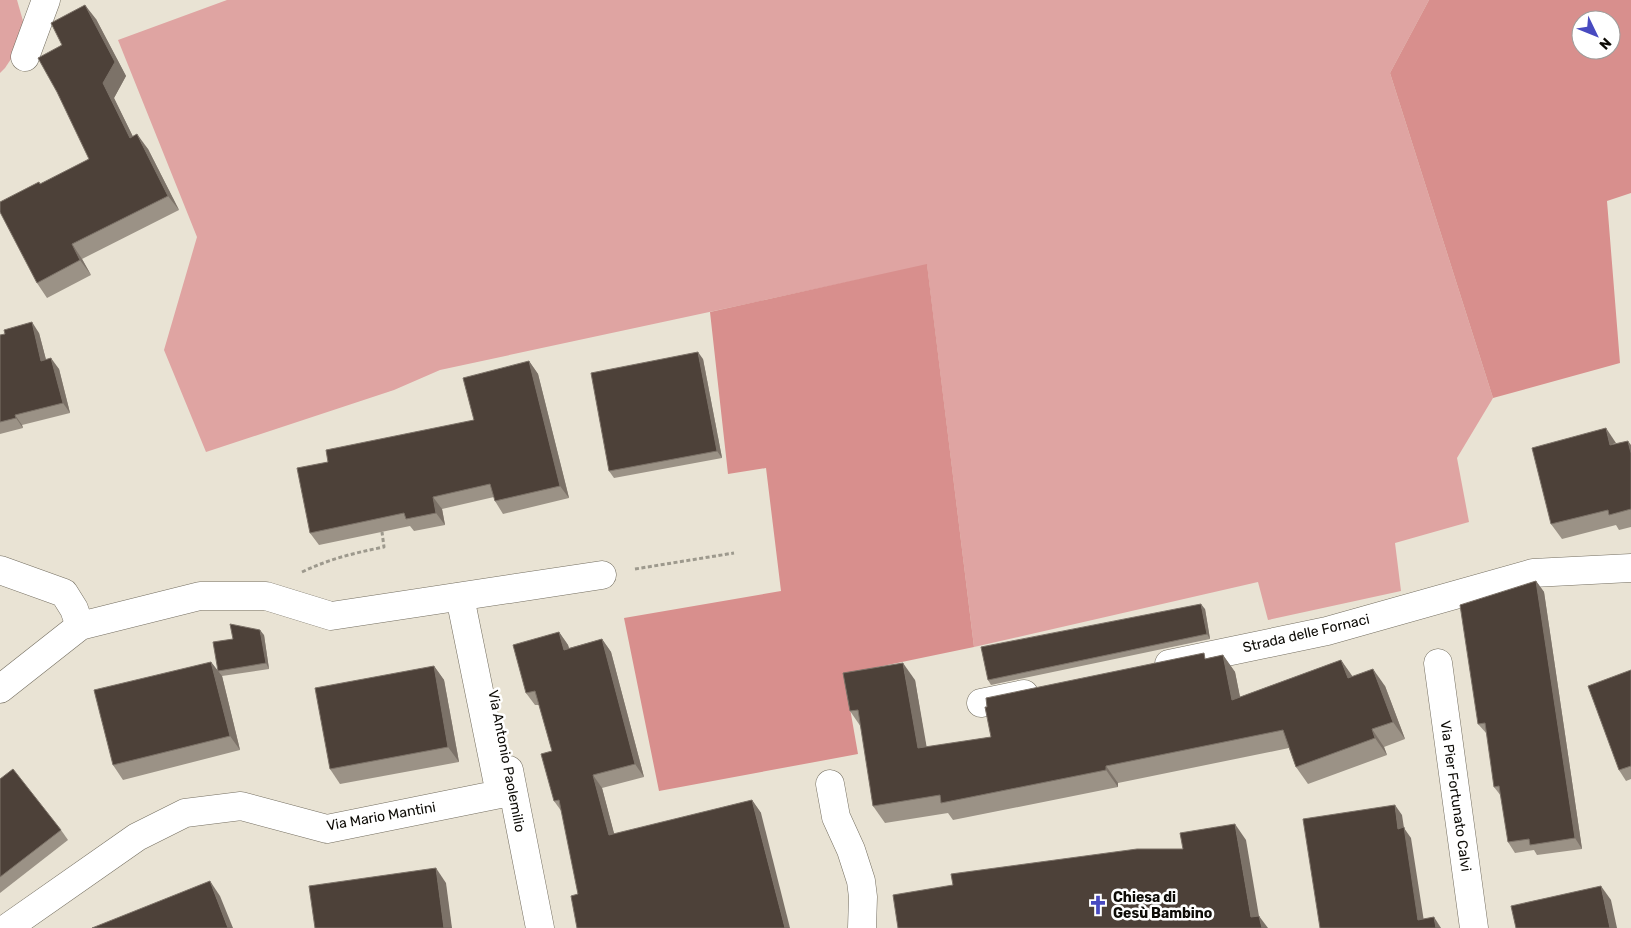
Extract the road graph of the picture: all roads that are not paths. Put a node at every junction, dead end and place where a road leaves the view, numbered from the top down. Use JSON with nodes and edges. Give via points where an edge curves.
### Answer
{"nodes":[{"id":1,"x":46,"y":0,"type":"edge"},
{"id":2,"x":25,"y":57,"type":"dead end"},
{"id":3,"x":1631,"y":568,"type":"edge"},
{"id":4,"x":0,"y":570,"type":"edge"},
{"id":5,"x":602,"y":575,"type":"road end"},
{"id":6,"x":467,"y":595,"type":"junction"},
{"id":7,"x":80,"y":626,"type":"junction"},
{"id":8,"x":1438,"y":663,"type":"dead end"},
{"id":9,"x":1145,"y":669,"type":"edge"},
{"id":10,"x":0,"y":689,"type":"edge"},
{"id":11,"x":1048,"y":689,"type":"edge"},
{"id":12,"x":981,"y":703,"type":"dead end"},
{"id":13,"x":830,"y":784,"type":"dead end"},
{"id":14,"x":7,"y":928,"type":"edge"},
{"id":15,"x":540,"y":928,"type":"edge"},
{"id":16,"x":862,"y":928,"type":"edge"},
{"id":17,"x":1474,"y":928,"type":"edge"}],
"edges":[{"from":1,"to":2,"type":"street"},
{"from":3,"to":9,"type":"street","name":"Strada delle Fornaci","via":[[1533,573],[1327,631]]},
{"from":4,"to":7,"type":"street","via":[[64,593]]},
{"from":5,"to":6,"type":"street"},
{"from":6,"to":7,"type":"street","via":[[331,616],[266,596],[200,596]]},
{"from":6,"to":14,"type":"street","name":"Via Mario Mantini","via":[[500,794],[327,829],[241,806],[185,813],[137,837]]},
{"from":6,"to":15,"type":"street","name":"Via Antonio Paolemilio"},
{"from":7,"to":10,"type":"street"},
{"from":8,"to":17,"type":"street","name":"Via Pier Fortunato Calvi"},
{"from":11,"to":12,"type":"street"},
{"from":13,"to":16,"type":"street","via":[[836,817],[861,881],[864,897]]}]}
